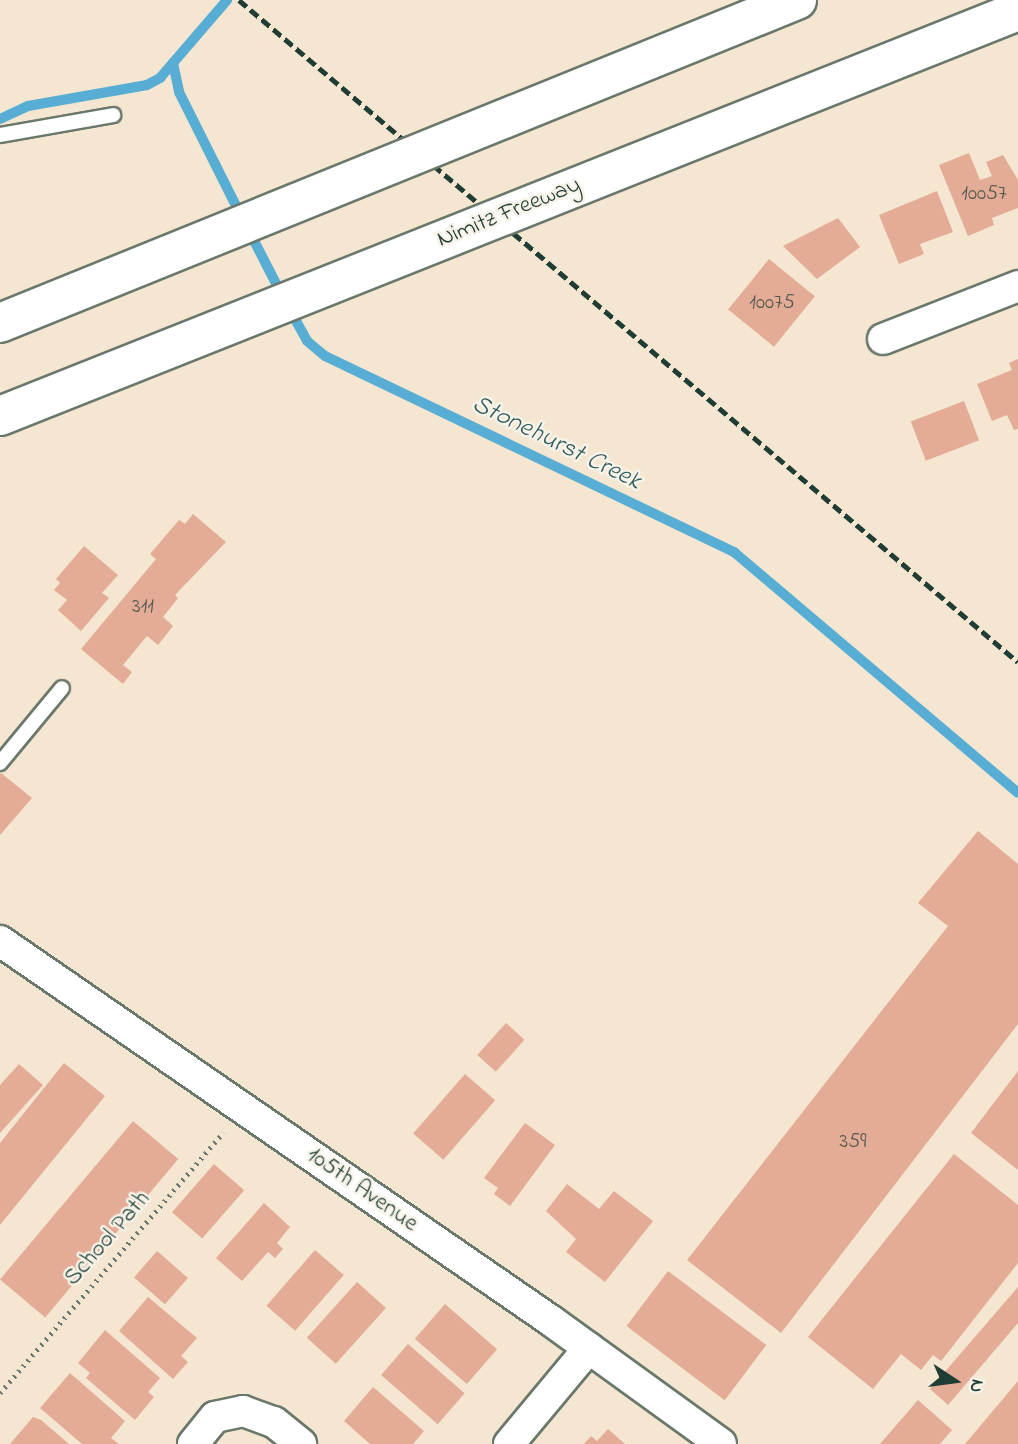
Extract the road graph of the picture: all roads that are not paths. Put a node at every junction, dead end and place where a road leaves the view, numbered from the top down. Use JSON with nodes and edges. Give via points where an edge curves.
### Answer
{"nodes":[{"id":1,"x":797,"y":0,"type":"edge"},
{"id":2,"x":1018,"y":11,"type":"edge"},
{"id":3,"x":113,"y":115,"type":"dead end"},
{"id":4,"x":0,"y":135,"type":"edge"},
{"id":5,"x":1018,"y":286,"type":"edge"},
{"id":6,"x":0,"y":323,"type":"edge"},
{"id":7,"x":883,"y":339,"type":"dead end"},
{"id":8,"x":0,"y":416,"type":"edge"},
{"id":9,"x":62,"y":688,"type":"dead end"},
{"id":10,"x":0,"y":763,"type":"edge"},
{"id":11,"x":0,"y":941,"type":"edge"},
{"id":12,"x":589,"y":1348,"type":"junction"},
{"id":13,"x":193,"y":1444,"type":"edge"},
{"id":14,"x":301,"y":1444,"type":"edge"},
{"id":15,"x":509,"y":1444,"type":"edge"},
{"id":16,"x":721,"y":1444,"type":"edge"}],
"edges":[{"from":1,"to":6,"type":"highway","bridge":true},
{"from":2,"to":8,"type":"highway","name":"Nimitz Freeway","bridge":true},
{"from":3,"to":4,"type":"lane"},
{"from":5,"to":7,"type":"street"},
{"from":9,"to":10,"type":"lane"},
{"from":11,"to":12,"type":"street","name":"105th Avenue"},
{"from":12,"to":15,"type":"street"},
{"from":12,"to":16,"type":"street","name":"105th Avenue"},
{"from":13,"to":14,"type":"street","via":[[215,1418],[243,1411],[274,1422]]}]}
